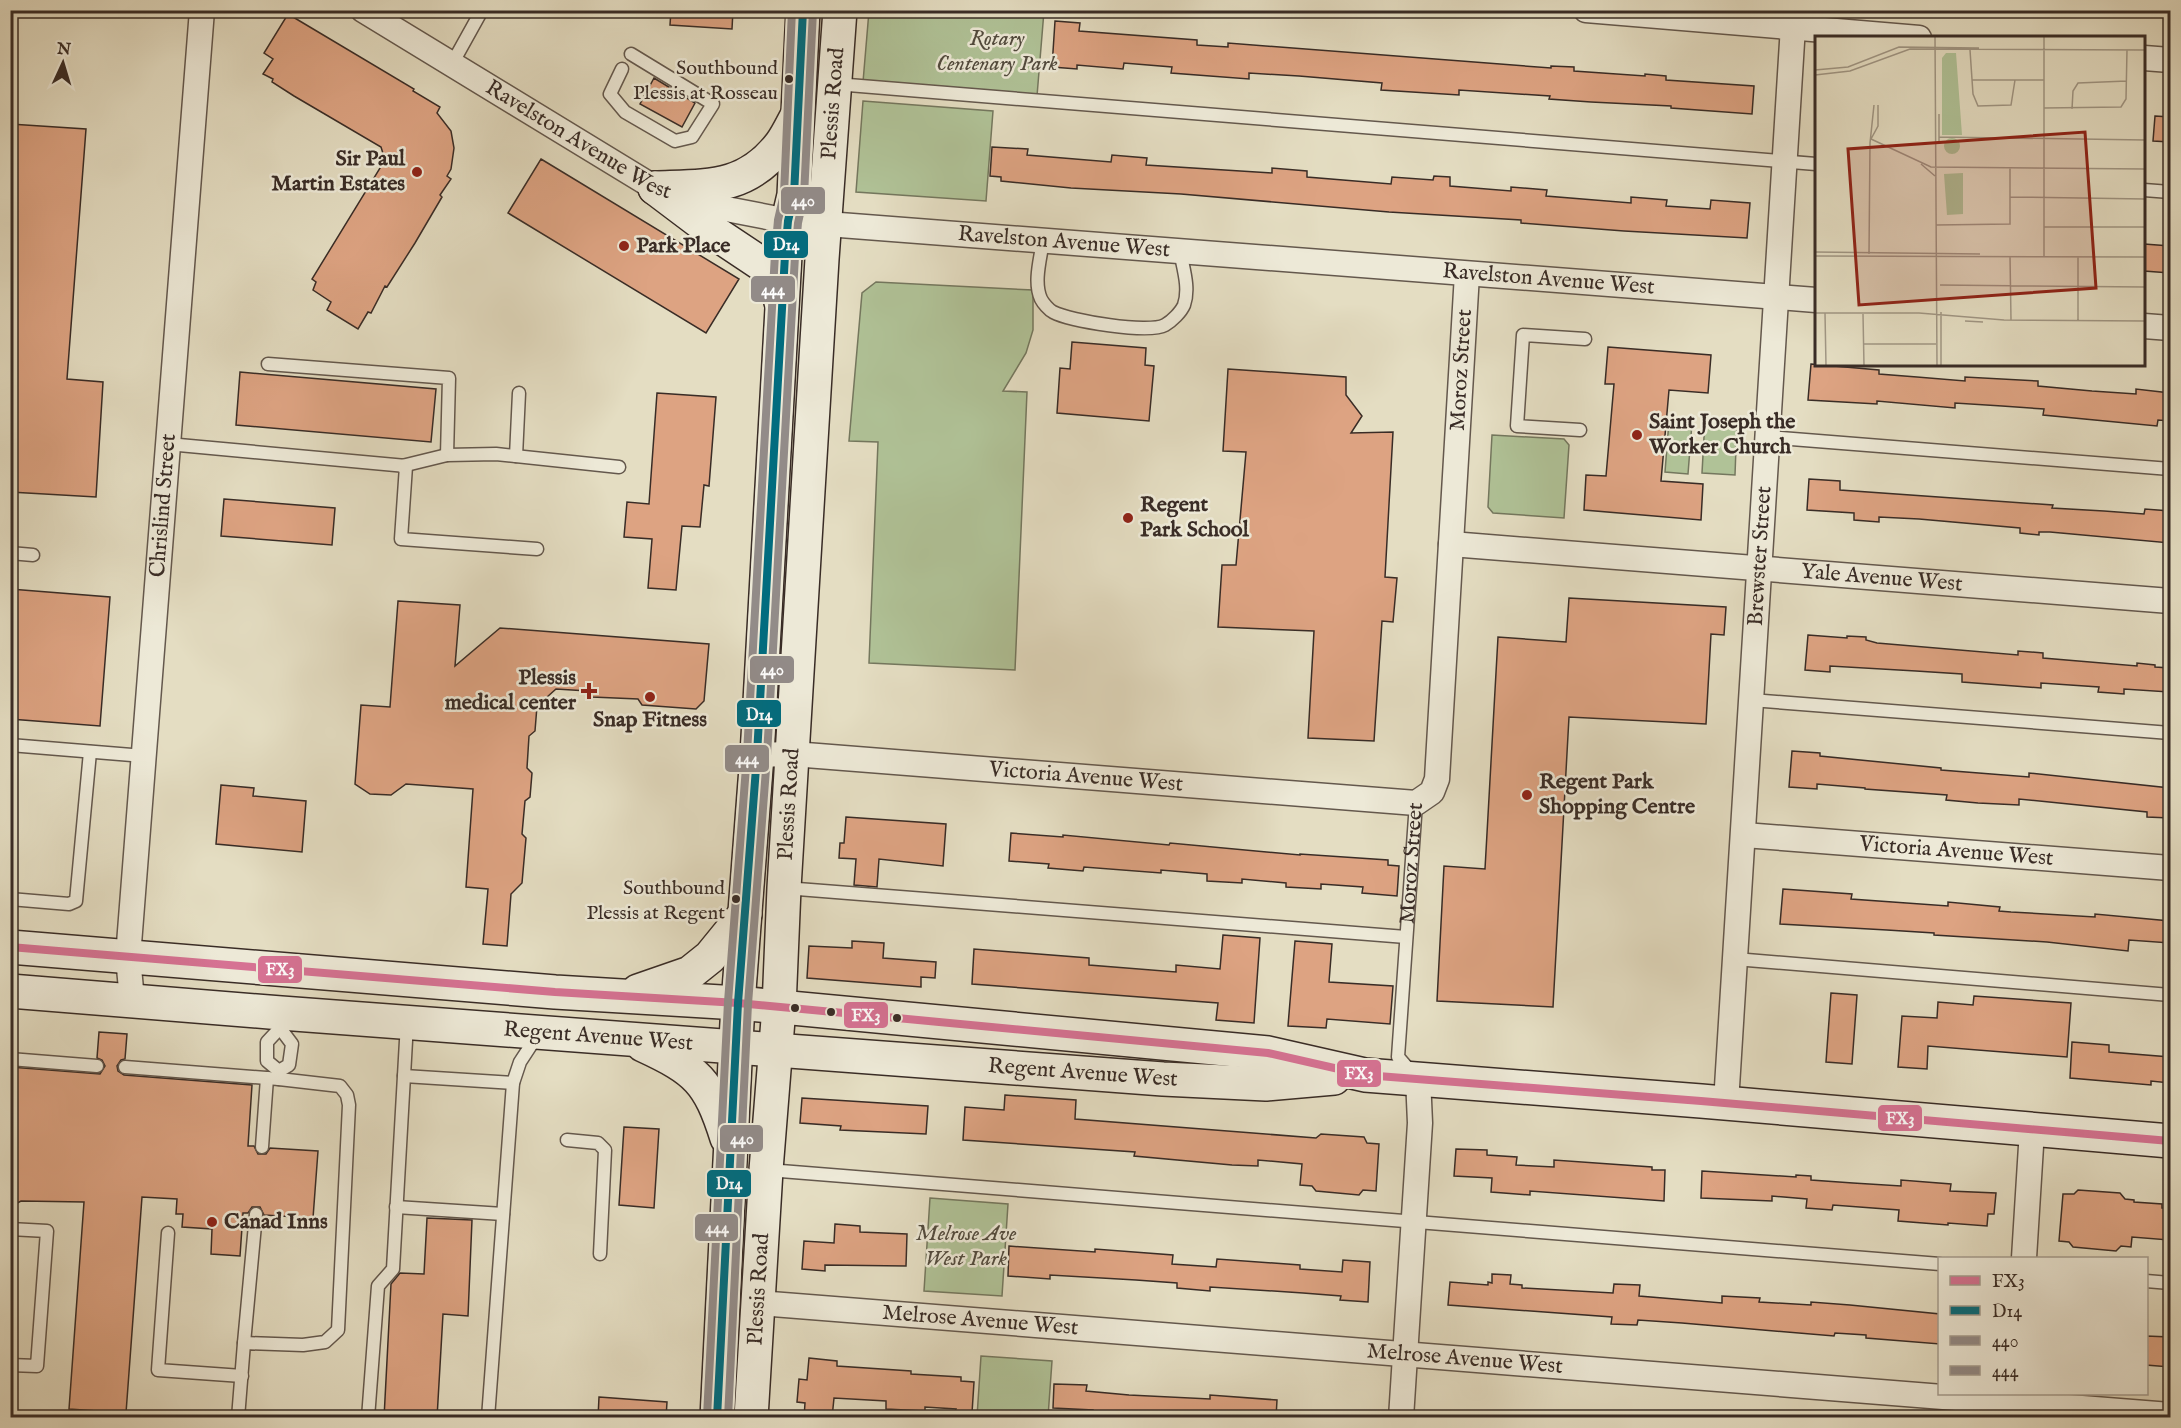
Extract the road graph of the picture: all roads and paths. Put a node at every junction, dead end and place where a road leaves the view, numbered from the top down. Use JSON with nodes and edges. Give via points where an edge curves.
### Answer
{"nodes":[{"id":1,"x":202,"y":10,"type":"edge"},
{"id":2,"x":363,"y":10,"type":"edge"},
{"id":3,"x":482,"y":10,"type":"edge"},
{"id":4,"x":803,"y":10,"type":"edge"},
{"id":5,"x":840,"y":10,"type":"edge"},
{"id":6,"x":1586,"y":10,"type":"edge"},
{"id":7,"x":1794,"y":19,"type":"edge"},
{"id":8,"x":1906,"y":36,"type":"edge"},
{"id":9,"x":631,"y":54,"type":"dead end"},
{"id":10,"x":2145,"y":58,"type":"edge"},
{"id":11,"x":2170,"y":60,"type":"edge"},
{"id":12,"x":452,"y":64,"type":"junction"},
{"id":13,"x":622,"y":69,"type":"dead end"},
{"id":14,"x":836,"y":84,"type":"junction"},
{"id":15,"x":799,"y":111,"type":"junction"},
{"id":16,"x":1784,"y":161,"type":"junction"},
{"id":17,"x":1815,"y":164,"type":"edge"},
{"id":18,"x":655,"y":188,"type":"junction"},
{"id":19,"x":2145,"y":190,"type":"edge"},
{"id":20,"x":2170,"y":192,"type":"edge"},
{"id":21,"x":788,"y":221,"type":"junction"},
{"id":22,"x":824,"y":222,"type":"junction"},
{"id":23,"x":1043,"y":240,"type":"junction"},
{"id":24,"x":1180,"y":250,"type":"junction"},
{"id":25,"x":1467,"y":274,"type":"junction"},
{"id":26,"x":1776,"y":297,"type":"junction"},
{"id":27,"x":1815,"y":300,"type":"edge"},
{"id":28,"x":782,"y":307,"type":"junction"},
{"id":29,"x":2145,"y":326,"type":"edge"},
{"id":30,"x":2170,"y":328,"type":"edge"},
{"id":31,"x":1586,"y":339,"type":"dead end"},
{"id":32,"x":268,"y":364,"type":"dead end"},
{"id":33,"x":519,"y":393,"type":"dead end"},
{"id":34,"x":1580,"y":430,"type":"dead end"},
{"id":35,"x":1767,"y":437,"type":"junction"},
{"id":36,"x":168,"y":444,"type":"junction"},
{"id":37,"x":447,"y":455,"type":"junction"},
{"id":38,"x":516,"y":456,"type":"junction"},
{"id":39,"x":402,"y":466,"type":"junction"},
{"id":40,"x":619,"y":467,"type":"dead end"},
{"id":41,"x":2170,"y":469,"type":"edge"},
{"id":42,"x":1451,"y":544,"type":"junction"},
{"id":43,"x":537,"y":549,"type":"dead end"},
{"id":44,"x":10,"y":553,"type":"edge"},
{"id":45,"x":33,"y":555,"type":"dead end"},
{"id":46,"x":1761,"y":568,"type":"junction"},
{"id":47,"x":2170,"y":601,"type":"edge"},
{"id":48,"x":1751,"y":700,"type":"junction"},
{"id":49,"x":2170,"y":734,"type":"edge"},
{"id":50,"x":10,"y":745,"type":"edge"},
{"id":51,"x":90,"y":752,"type":"junction"},
{"id":52,"x":793,"y":754,"type":"junction"},
{"id":53,"x":757,"y":755,"type":"junction"},
{"id":54,"x":144,"y":756,"type":"junction"},
{"id":55,"x":1416,"y":803,"type":"junction"},
{"id":56,"x":1744,"y":836,"type":"junction"},
{"id":57,"x":2170,"y":868,"type":"edge"},
{"id":58,"x":784,"y":888,"type":"junction"},
{"id":59,"x":10,"y":899,"type":"edge"},
{"id":60,"x":745,"y":914,"type":"junction"},
{"id":61,"x":1406,"y":937,"type":"junction"},
{"id":62,"x":10,"y":947,"type":"edge"},
{"id":63,"x":128,"y":957,"type":"junction"},
{"id":64,"x":1735,"y":959,"type":"junction"},
{"id":65,"x":304,"y":971,"type":"junction"},
{"id":66,"x":10,"y":991,"type":"edge"},
{"id":67,"x":2170,"y":995,"type":"edge"},
{"id":68,"x":622,"y":997,"type":"junction"},
{"id":69,"x":132,"y":1000,"type":"junction"},
{"id":70,"x":738,"y":1003,"type":"junction"},
{"id":71,"x":779,"y":1007,"type":"junction"},
{"id":72,"x":280,"y":1021,"type":"junction"},
{"id":73,"x":407,"y":1022,"type":"junction"},
{"id":74,"x":540,"y":1032,"type":"junction"},
{"id":75,"x":628,"y":1038,"type":"junction"},
{"id":76,"x":737,"y":1048,"type":"junction"},
{"id":77,"x":774,"y":1050,"type":"junction"},
{"id":78,"x":10,"y":1059,"type":"edge"},
{"id":79,"x":96,"y":1066,"type":"dead end"},
{"id":80,"x":125,"y":1067,"type":"dead end"},
{"id":81,"x":1365,"y":1075,"type":"junction"},
{"id":82,"x":275,"y":1076,"type":"junction"},
{"id":83,"x":404,"y":1077,"type":"junction"},
{"id":84,"x":1418,"y":1078,"type":"junction"},
{"id":85,"x":513,"y":1083,"type":"junction"},
{"id":86,"x":1726,"y":1103,"type":"junction"},
{"id":87,"x":2032,"y":1130,"type":"junction"},
{"id":88,"x":567,"y":1140,"type":"dead end"},
{"id":89,"x":2170,"y":1141,"type":"edge"},
{"id":90,"x":262,"y":1147,"type":"dead end"},
{"id":91,"x":731,"y":1148,"type":"junction"},
{"id":92,"x":766,"y":1170,"type":"junction"},
{"id":93,"x":396,"y":1207,"type":"junction"},
{"id":94,"x":256,"y":1214,"type":"dead end"},
{"id":95,"x":503,"y":1214,"type":"junction"},
{"id":96,"x":1413,"y":1222,"type":"junction"},
{"id":97,"x":10,"y":1229,"type":"edge"},
{"id":98,"x":168,"y":1233,"type":"dead end"},
{"id":99,"x":600,"y":1254,"type":"dead end"},
{"id":100,"x":2024,"y":1257,"type":"edge"},
{"id":101,"x":1938,"y":1264,"type":"edge"},
{"id":102,"x":2148,"y":1281,"type":"edge"},
{"id":103,"x":2170,"y":1283,"type":"edge"},
{"id":104,"x":759,"y":1303,"type":"junction"},
{"id":105,"x":244,"y":1343,"type":"junction"},
{"id":106,"x":1404,"y":1355,"type":"junction"},
{"id":107,"x":10,"y":1365,"type":"edge"},
{"id":108,"x":242,"y":1376,"type":"junction"},
{"id":109,"x":2014,"y":1405,"type":"edge"},
{"id":110,"x":2170,"y":1415,"type":"edge"},
{"id":111,"x":238,"y":1418,"type":"edge"},
{"id":112,"x":368,"y":1418,"type":"edge"},
{"id":113,"x":488,"y":1418,"type":"edge"},
{"id":114,"x":717,"y":1418,"type":"edge"},
{"id":115,"x":751,"y":1418,"type":"edge"},
{"id":116,"x":1401,"y":1418,"type":"edge"}],
"edges":[{"from":1,"to":36,"type":"street","name":"Chrislind Street"},
{"from":2,"to":12,"type":"street","name":"Ravelston Avenue West"},
{"from":3,"to":12,"type":"lane"},
{"from":4,"to":15,"type":"main road","name":"Plessis Road"},
{"from":5,"to":14,"type":"main road","name":"Plessis Road"},
{"from":6,"to":7,"type":"street"},
{"from":7,"to":8,"type":"street"},
{"from":7,"to":16,"type":"street","name":"Brewster Street"},
{"from":9,"to":13,"type":"lane","via":[[712,104],[692,137],[675,141],[625,112],[610,94]]},
{"from":10,"to":11,"type":"street"},
{"from":12,"to":18,"type":"street","name":"Ravelston Avenue West"},
{"from":14,"to":16,"type":"lane"},
{"from":14,"to":22,"type":"main road","name":"Plessis Road"},
{"from":15,"to":18,"type":"main road","via":[[782,143],[748,174],[714,186]]},
{"from":15,"to":21,"type":"main road","name":"Plessis Road","via":[[794,195]]},
{"from":16,"to":17,"type":"lane"},
{"from":16,"to":26,"type":"street","name":"Brewster Street"},
{"from":18,"to":21,"type":"street","name":"Ravelston Avenue West","via":[[716,207]]},
{"from":18,"to":28,"type":"main road","via":[[769,269],[777,283]]},
{"from":19,"to":20,"type":"lane"},
{"from":21,"to":22,"type":"street","name":"Ravelston Avenue West"},
{"from":21,"to":28,"type":"main road","name":"Plessis Road"},
{"from":22,"to":23,"type":"street","name":"Ravelston Avenue West"},
{"from":22,"to":52,"type":"main road","name":"Plessis Road"},
{"from":23,"to":24,"type":"street","name":"Ravelston Avenue West"},
{"from":23,"to":24,"type":"lane","via":[[1038,286],[1041,299],[1051,311],[1088,322],[1148,329],[1164,325],[1184,305],[1187,287]]},
{"from":24,"to":25,"type":"street","name":"Ravelston Avenue West"},
{"from":25,"to":26,"type":"street","name":"Ravelston Avenue West"},
{"from":25,"to":42,"type":"street","name":"Moroz Street"},
{"from":26,"to":27,"type":"street","name":"Ravelston Avenue West"},
{"from":26,"to":35,"type":"street","name":"Brewster Street"},
{"from":28,"to":53,"type":"main road","name":"Plessis Road"},
{"from":29,"to":30,"type":"street"},
{"from":31,"to":34,"type":"lane","via":[[1523,335],[1517,426]]},
{"from":32,"to":37,"type":"lane","via":[[449,378]]},
{"from":33,"to":38,"type":"lane"},
{"from":35,"to":41,"type":"lane"},
{"from":35,"to":46,"type":"street","name":"Brewster Street"},
{"from":36,"to":39,"type":"lane"},
{"from":36,"to":54,"type":"street","name":"Chrislind Street"},
{"from":37,"to":38,"type":"lane"},
{"from":37,"to":39,"type":"lane"},
{"from":38,"to":40,"type":"lane"},
{"from":39,"to":43,"type":"lane","via":[[406,466],[401,538]]},
{"from":42,"to":46,"type":"street","name":"Yale Avenue West"},
{"from":42,"to":55,"type":"street","name":"Moroz Street","via":[[1437,779],[1432,792]]},
{"from":44,"to":45,"type":"lane"},
{"from":46,"to":47,"type":"street","name":"Yale Avenue West"},
{"from":46,"to":48,"type":"street","name":"Brewster Street"},
{"from":48,"to":49,"type":"lane"},
{"from":48,"to":56,"type":"street","name":"Brewster Street"},
{"from":50,"to":51,"type":"lane"},
{"from":51,"to":54,"type":"lane"},
{"from":51,"to":59,"type":"lane","via":[[76,901],[69,904]]},
{"from":52,"to":53,"type":"street","name":"Victoria Avenue West"},
{"from":52,"to":55,"type":"street","name":"Victoria Avenue West"},
{"from":52,"to":58,"type":"main road","name":"Plessis Road"},
{"from":53,"to":60,"type":"main road","name":"Plessis Road"},
{"from":54,"to":63,"type":"street","name":"Chrislind Street"},
{"from":55,"to":61,"type":"lane","name":"Moroz Street"},
{"from":56,"to":57,"type":"street","name":"Victoria Avenue West"},
{"from":56,"to":64,"type":"street","name":"Brewster Street"},
{"from":58,"to":61,"type":"lane"},
{"from":58,"to":71,"type":"main road","name":"Plessis Road"},
{"from":60,"to":68,"type":"main road","via":[[710,957],[690,973]]},
{"from":60,"to":70,"type":"main road","name":"Plessis Road"},
{"from":61,"to":84,"type":"lane","name":"Moroz Street","via":[[1398,1057]]},
{"from":62,"to":63,"type":"main road","name":"Regent Avenue West"},
{"from":63,"to":65,"type":"main road","name":"Regent Avenue West"},
{"from":63,"to":69,"type":"street","name":"Chrislind Street"},
{"from":64,"to":67,"type":"lane"},
{"from":64,"to":86,"type":"street","name":"Brewster Street"},
{"from":65,"to":68,"type":"main road","name":"Regent Avenue West"},
{"from":65,"to":72,"type":"main road"},
{"from":66,"to":69,"type":"main road","name":"Regent Avenue West"},
{"from":68,"to":70,"type":"main road","name":"Regent Avenue West"},
{"from":69,"to":72,"type":"main road","name":"Regent Avenue West"},
{"from":70,"to":71,"type":"main road","name":"Regent Avenue West"},
{"from":70,"to":76,"type":"main road","name":"Plessis Road"},
{"from":71,"to":77,"type":"main road","name":"Plessis Road"},
{"from":71,"to":81,"type":"main road","name":"Regent Avenue West","via":[[1257,1052]]},
{"from":72,"to":73,"type":"main road","name":"Regent Avenue West"},
{"from":72,"to":82,"type":"lane","via":[[267,1042],[267,1061]]},
{"from":72,"to":82,"type":"lane","via":[[292,1044],[289,1065]]},
{"from":73,"to":74,"type":"main road","name":"Regent Avenue West"},
{"from":73,"to":83,"type":"lane"},
{"from":74,"to":75,"type":"main road","name":"Regent Avenue West"},
{"from":74,"to":85,"type":"lane","via":[[520,1062]]},
{"from":75,"to":76,"type":"main road","name":"Regent Avenue West"},
{"from":75,"to":91,"type":"main road","via":[[672,1059],[698,1078],[710,1094]]},
{"from":76,"to":77,"type":"main road","name":"Regent Avenue West"},
{"from":76,"to":91,"type":"main road","name":"Plessis Road"},
{"from":77,"to":81,"type":"main road","name":"Regent Avenue West","via":[[1266,1084]]},
{"from":77,"to":92,"type":"main road","name":"Plessis Road"},
{"from":78,"to":79,"type":"lane"},
{"from":80,"to":82,"type":"lane"},
{"from":81,"to":84,"type":"main road","name":"Regent Avenue West"},
{"from":82,"to":90,"type":"lane"},
{"from":82,"to":105,"type":"lane","via":[[340,1086],[347,1095],[338,1330],[325,1342]]},
{"from":83,"to":85,"type":"lane"},
{"from":83,"to":93,"type":"lane"},
{"from":84,"to":86,"type":"main road","name":"Regent Avenue West"},
{"from":84,"to":96,"type":"street","via":[[1420,1123]]},
{"from":85,"to":95,"type":"lane"},
{"from":86,"to":87,"type":"main road","name":"Regent Avenue West"},
{"from":87,"to":89,"type":"main road","name":"Regent Avenue West"},
{"from":87,"to":100,"type":"street"},
{"from":88,"to":99,"type":"lane","via":[[598,1143],[605,1150]]},
{"from":91,"to":114,"type":"main road","name":"Plessis Road"},
{"from":92,"to":96,"type":"lane"},
{"from":92,"to":104,"type":"main road","name":"Plessis Road"},
{"from":93,"to":95,"type":"lane"},
{"from":93,"to":112,"type":"lane","via":[[393,1269],[378,1286]]},
{"from":94,"to":105,"type":"lane"},
{"from":95,"to":113,"type":"lane"},
{"from":96,"to":101,"type":"lane"},
{"from":96,"to":106,"type":"street"},
{"from":97,"to":107,"type":"lane","via":[[47,1231],[38,1366]]},
{"from":98,"to":108,"type":"lane","via":[[158,1370]]},
{"from":102,"to":103,"type":"lane"},
{"from":104,"to":106,"type":"street","name":"Melrose Avenue West"},
{"from":104,"to":115,"type":"main road","name":"Plessis Road"},
{"from":105,"to":108,"type":"lane"},
{"from":106,"to":109,"type":"street","name":"Melrose Avenue West"},
{"from":106,"to":116,"type":"street"},
{"from":108,"to":111,"type":"lane"},
{"from":109,"to":110,"type":"street","name":"Melrose Avenue West"}]}
